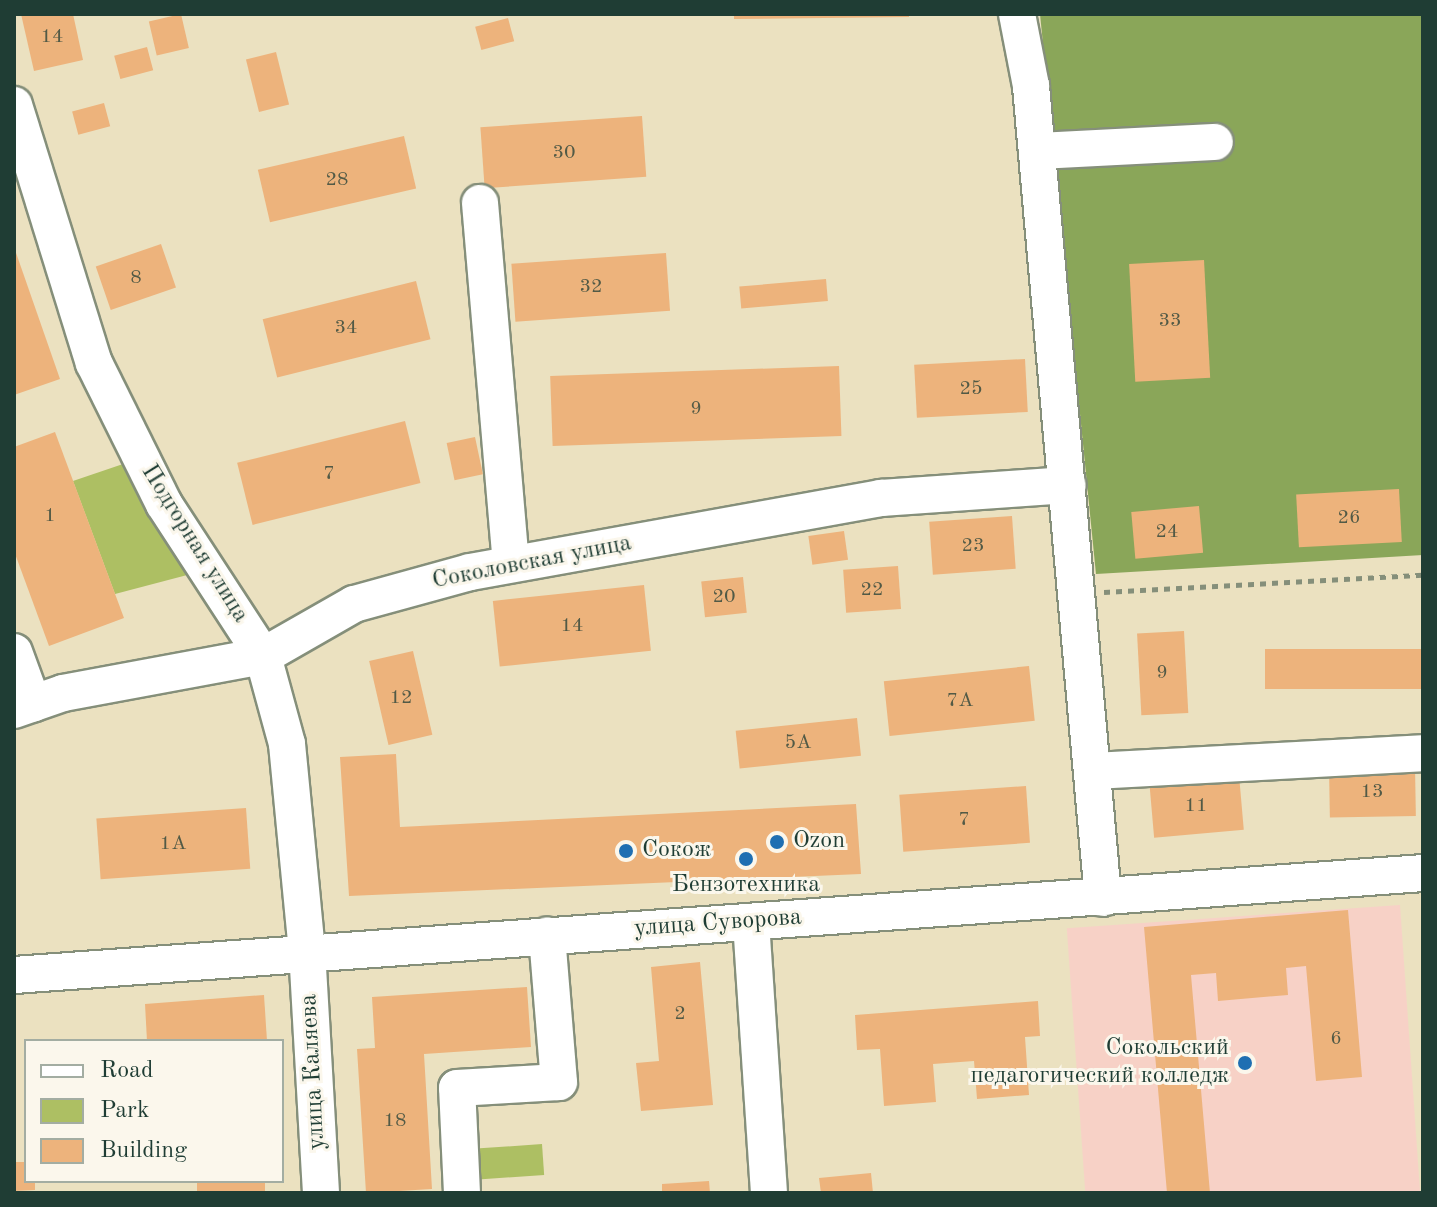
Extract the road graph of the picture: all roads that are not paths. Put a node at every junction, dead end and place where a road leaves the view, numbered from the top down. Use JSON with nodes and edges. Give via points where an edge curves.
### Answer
{"nodes":[{"id":1,"x":1017,"y":14,"type":"edge"},
{"id":2,"x":14,"y":105,"type":"edge"},
{"id":3,"x":1215,"y":142,"type":"dead end"},
{"id":4,"x":1037,"y":151,"type":"junction"},
{"id":5,"x":480,"y":203,"type":"dead end"},
{"id":6,"x":1068,"y":485,"type":"junction"},
{"id":7,"x":511,"y":564,"type":"junction"},
{"id":8,"x":14,"y":652,"type":"edge"},
{"id":9,"x":263,"y":656,"type":"junction"},
{"id":10,"x":23,"y":707,"type":"edge"},
{"id":11,"x":1423,"y":753,"type":"edge"},
{"id":12,"x":1093,"y":771,"type":"junction"},
{"id":13,"x":1423,"y":873,"type":"edge"},
{"id":14,"x":1103,"y":898,"type":"junction"},
{"id":15,"x":751,"y":922,"type":"junction"},
{"id":16,"x":547,"y":935,"type":"junction"},
{"id":17,"x":307,"y":950,"type":"junction"},
{"id":18,"x":14,"y":975,"type":"edge"},
{"id":19,"x":321,"y":1193,"type":"edge"},
{"id":20,"x":462,"y":1193,"type":"edge"},
{"id":21,"x":769,"y":1193,"type":"edge"}],
"edges":[{"from":1,"to":4,"type":"street"},
{"from":2,"to":9,"type":"street","name":"Подгорная улица","via":[[94,363],[164,504]]},
{"from":3,"to":4,"type":"street"},
{"from":4,"to":6,"type":"street"},
{"from":5,"to":7,"type":"street"},
{"from":6,"to":7,"type":"street","name":"Соколовская улица","via":[[881,498]]},
{"from":6,"to":12,"type":"street"},
{"from":7,"to":9,"type":"street","name":"Соколовская улица","via":[[354,604]]},
{"from":8,"to":10,"type":"street"},
{"from":9,"to":10,"type":"street","name":"Соколовская улица"},
{"from":9,"to":17,"type":"street","name":"Подгорная улица","via":[[287,744]]},
{"from":11,"to":12,"type":"street"},
{"from":12,"to":14,"type":"street"},
{"from":13,"to":14,"type":"street","name":"улица Суворова"},
{"from":14,"to":15,"type":"street","name":"улица Суворова"},
{"from":15,"to":16,"type":"street","name":"улица Суворова"},
{"from":15,"to":21,"type":"street"},
{"from":16,"to":17,"type":"street","name":"улица Суворова"},
{"from":16,"to":20,"type":"street","via":[[559,1082],[457,1088]]},
{"from":17,"to":18,"type":"street","name":"улица Суворова"},
{"from":17,"to":19,"type":"street","name":"улица Каляева"}]}
